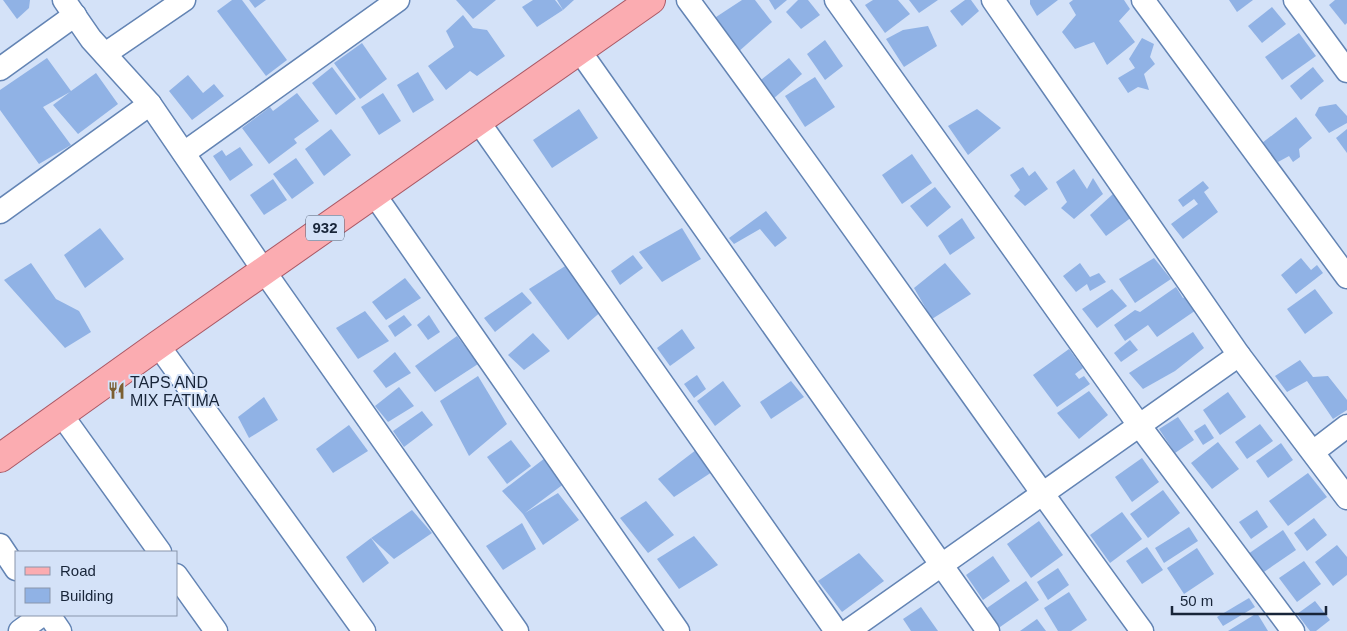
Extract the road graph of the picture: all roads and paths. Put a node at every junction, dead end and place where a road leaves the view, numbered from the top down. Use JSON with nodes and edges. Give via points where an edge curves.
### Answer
{"nodes":[{"id":1,"x":184,"y":0,"type":"edge"},
{"id":2,"x":398,"y":0,"type":"edge"},
{"id":3,"x":651,"y":0,"type":"edge"},
{"id":4,"x":688,"y":0,"type":"edge"},
{"id":5,"x":836,"y":0,"type":"edge"},
{"id":6,"x":993,"y":0,"type":"edge"},
{"id":7,"x":1143,"y":0,"type":"edge"},
{"id":8,"x":1295,"y":0,"type":"edge"},
{"id":9,"x":70,"y":8,"type":"edge"},
{"id":10,"x":579,"y":50,"type":"junction"},
{"id":11,"x":105,"y":54,"type":"junction"},
{"id":12,"x":0,"y":68,"type":"edge"},
{"id":13,"x":1347,"y":71,"type":"edge"},
{"id":14,"x":150,"y":104,"type":"junction"},
{"id":15,"x":478,"y":121,"type":"junction"},
{"id":16,"x":184,"y":153,"type":"junction"},
{"id":17,"x":374,"y":194,"type":"junction"},
{"id":18,"x":0,"y":212,"type":"edge"},
{"id":19,"x":264,"y":271,"type":"junction"},
{"id":20,"x":1347,"y":277,"type":"edge"},
{"id":21,"x":158,"y":345,"type":"junction"},
{"id":22,"x":1239,"y":355,"type":"junction"},
{"id":23,"x":61,"y":414,"type":"junction"},
{"id":24,"x":1139,"y":424,"type":"junction"},
{"id":25,"x":1347,"y":426,"type":"edge"},
{"id":26,"x":1313,"y":452,"type":"junction"},
{"id":27,"x":0,"y":458,"type":"edge"},
{"id":28,"x":1041,"y":493,"type":"junction"},
{"id":29,"x":1347,"y":498,"type":"edge"},
{"id":30,"x":0,"y":545,"type":"edge"},
{"id":31,"x":159,"y":551,"type":"edge"},
{"id":32,"x":942,"y":564,"type":"junction"},
{"id":33,"x":15,"y":568,"type":"edge"},
{"id":34,"x":178,"y":578,"type":"edge"},
{"id":35,"x":41,"y":616,"type":"edge"},
{"id":36,"x":49,"y":616,"type":"edge"},
{"id":37,"x":20,"y":631,"type":"edge"},
{"id":38,"x":60,"y":631,"type":"edge"},
{"id":39,"x":216,"y":631,"type":"edge"},
{"id":40,"x":364,"y":631,"type":"edge"},
{"id":41,"x":517,"y":631,"type":"edge"},
{"id":42,"x":678,"y":631,"type":"edge"},
{"id":43,"x":836,"y":631,"type":"edge"},
{"id":44,"x":848,"y":631,"type":"edge"},
{"id":45,"x":988,"y":631,"type":"edge"},
{"id":46,"x":1142,"y":631,"type":"edge"},
{"id":47,"x":1293,"y":631,"type":"edge"}],
"edges":[{"from":1,"to":11,"type":"street"},
{"from":2,"to":16,"type":"street"},
{"from":3,"to":10,"type":"main road","number":"932"},
{"from":4,"to":28,"type":"street"},
{"from":5,"to":24,"type":"street"},
{"from":6,"to":22,"type":"street"},
{"from":7,"to":20,"type":"street"},
{"from":8,"to":13,"type":"street"},
{"from":9,"to":11,"type":"street"},
{"from":9,"to":12,"type":"street"},
{"from":10,"to":15,"type":"main road","number":"932"},
{"from":10,"to":32,"type":"street"},
{"from":11,"to":14,"type":"street"},
{"from":14,"to":16,"type":"street"},
{"from":14,"to":18,"type":"street"},
{"from":15,"to":17,"type":"main road","number":"932"},
{"from":15,"to":43,"type":"street"},
{"from":16,"to":19,"type":"street"},
{"from":17,"to":19,"type":"main road","number":"932"},
{"from":17,"to":42,"type":"street"},
{"from":19,"to":21,"type":"main road","number":"932"},
{"from":19,"to":41,"type":"street"},
{"from":21,"to":23,"type":"main road","number":"932"},
{"from":21,"to":40,"type":"street"},
{"from":22,"to":24,"type":"street"},
{"from":22,"to":26,"type":"street"},
{"from":23,"to":27,"type":"main road","number":"932"},
{"from":23,"to":31,"type":"street"},
{"from":24,"to":28,"type":"street"},
{"from":24,"to":47,"type":"street"},
{"from":25,"to":26,"type":"street"},
{"from":26,"to":29,"type":"street"},
{"from":28,"to":32,"type":"street"},
{"from":28,"to":46,"type":"street"},
{"from":30,"to":33,"type":"street"},
{"from":32,"to":44,"type":"street"},
{"from":32,"to":45,"type":"street"},
{"from":34,"to":39,"type":"street"},
{"from":35,"to":37,"type":"street"},
{"from":36,"to":38,"type":"street"}]}
